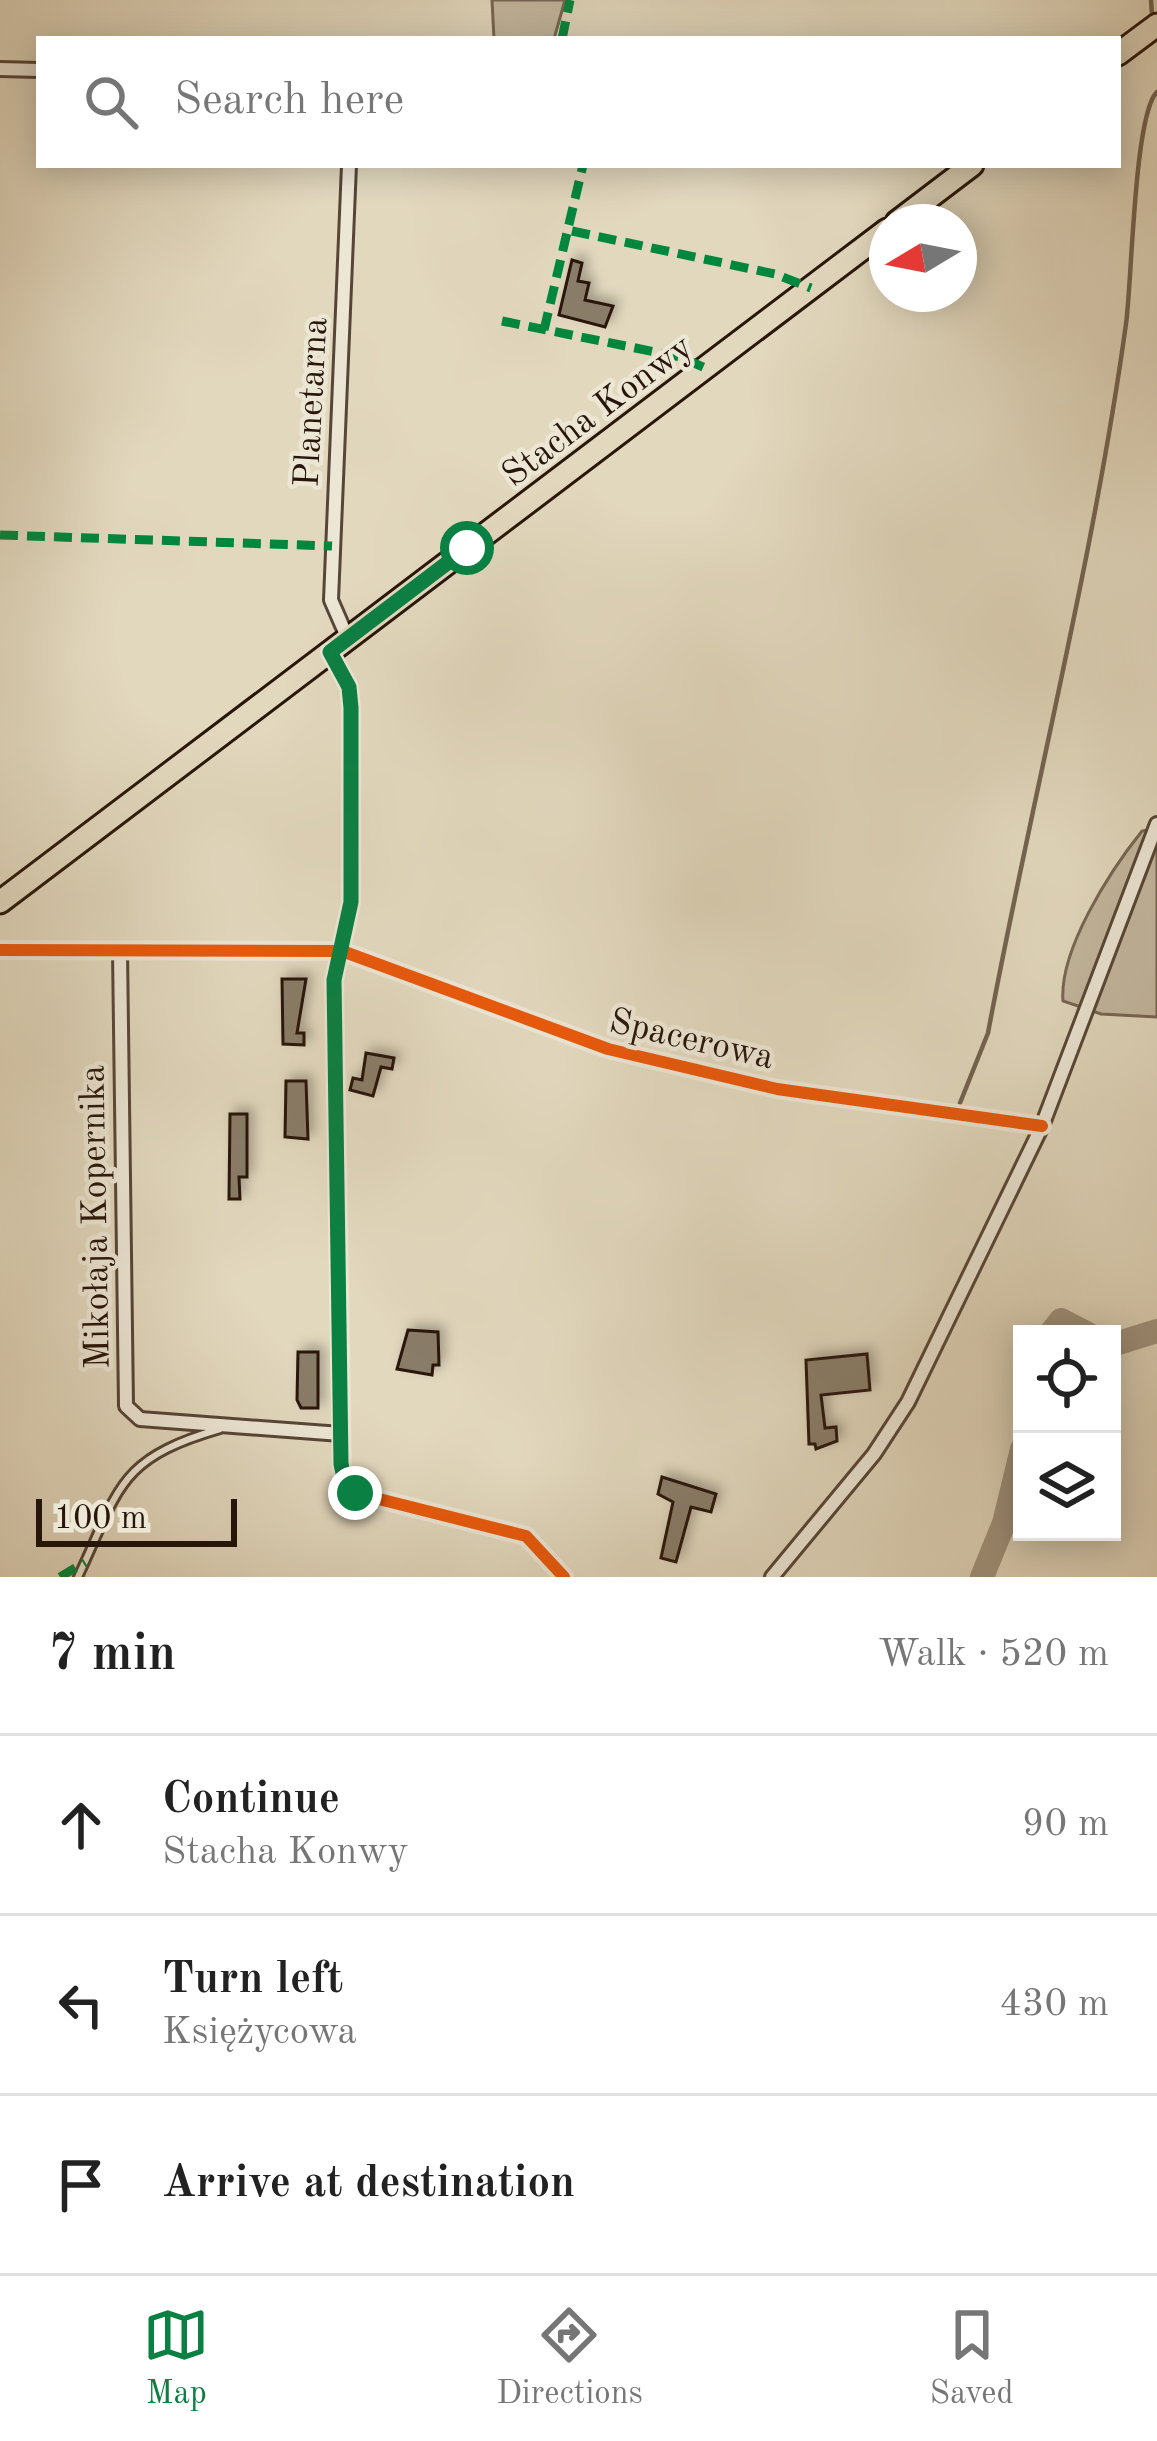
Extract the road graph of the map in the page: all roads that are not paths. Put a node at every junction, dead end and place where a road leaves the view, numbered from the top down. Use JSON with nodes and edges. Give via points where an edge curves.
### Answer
{"nodes":[{"id":1,"x":1157,"y":25,"type":"edge"},
{"id":2,"x":1121,"y":52,"type":"edge"},
{"id":3,"x":0,"y":69,"type":"edge"},
{"id":4,"x":36,"y":70,"type":"edge"},
{"id":5,"x":349,"y":168,"type":"edge"},
{"id":6,"x":968,"y":168,"type":"edge"},
{"id":7,"x":921,"y":204,"type":"edge"},
{"id":8,"x":869,"y":244,"type":"edge"},
{"id":9,"x":339,"y":646,"type":"junction"},
{"id":10,"x":1157,"y":824,"type":"edge"},
{"id":11,"x":0,"y":902,"type":"edge"},
{"id":12,"x":0,"y":950,"type":"edge"},
{"id":13,"x":120,"y":951,"type":"junction"},
{"id":14,"x":341,"y":951,"type":"junction"},
{"id":15,"x":1042,"y":1126,"type":"junction"},
{"id":16,"x":224,"y":1428,"type":"junction"},
{"id":17,"x":341,"y":1433,"type":"junction"},
{"id":18,"x":78,"y":1577,"type":"edge"},
{"id":19,"x":564,"y":1577,"type":"edge"},
{"id":20,"x":772,"y":1577,"type":"edge"}],
"edges":[{"from":1,"to":2,"type":"main road"},
{"from":3,"to":4,"type":"street"},
{"from":5,"to":9,"type":"street","name":"Planetarna","via":[[331,580]]},
{"from":6,"to":7,"type":"main road"},
{"from":8,"to":9,"type":"main road","name":"Stacha Konwy"},
{"from":9,"to":11,"type":"main road","name":"Stacha Konwy"},
{"from":9,"to":14,"type":"street","name":"Planetarna","via":[[351,708],[351,902]]},
{"from":10,"to":15,"type":"street"},
{"from":12,"to":13,"type":"street"},
{"from":13,"to":14,"type":"street"},
{"from":13,"to":16,"type":"street","name":"Mikołaja Kopernika","via":[[126,1406],[140,1419]]},
{"from":14,"to":15,"type":"street","name":"Spacerowa","via":[[608,1049],[777,1089]]},
{"from":14,"to":17,"type":"street","name":"Planetarna","via":[[334,980]]},
{"from":15,"to":20,"type":"street","via":[[908,1402]]},
{"from":16,"to":17,"type":"street","name":"Mikołaja Kopernika"},
{"from":16,"to":18,"type":"lane","via":[[137,1465],[106,1510]]},
{"from":17,"to":19,"type":"street","name":"Planetarna","via":[[342,1478],[355,1493],[526,1536]]}]}
